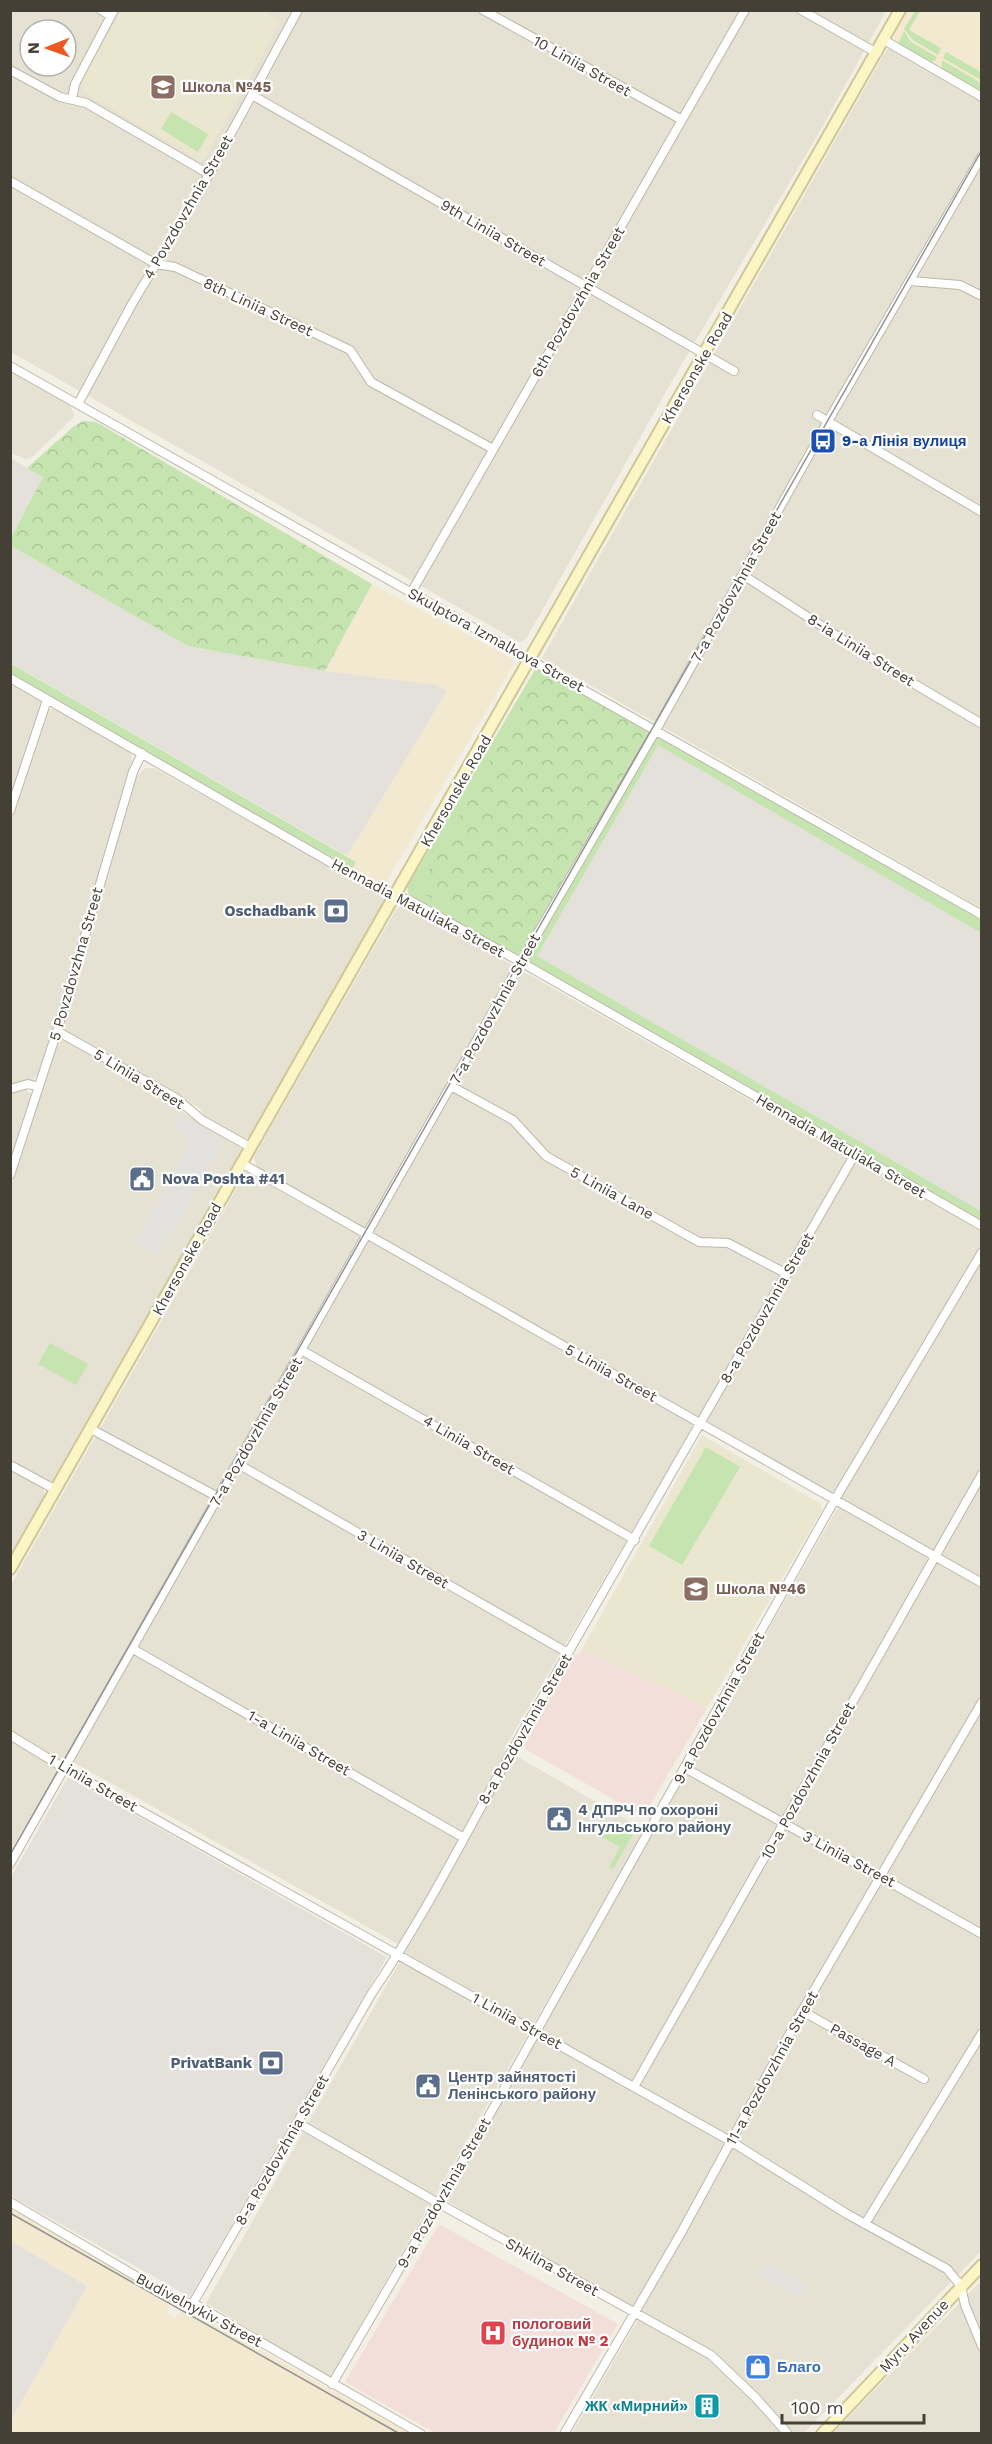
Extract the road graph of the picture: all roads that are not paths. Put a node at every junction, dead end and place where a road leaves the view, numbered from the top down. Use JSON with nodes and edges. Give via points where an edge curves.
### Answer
{"nodes":[{"id":1,"x":101,"y":10,"type":"edge"},
{"id":2,"x":483,"y":10,"type":"edge"},
{"id":3,"x":745,"y":10,"type":"edge"},
{"id":4,"x":801,"y":10,"type":"edge"},
{"id":5,"x":900,"y":10,"type":"edge"},
{"id":6,"x":294,"y":12,"type":"edge"},
{"id":7,"x":113,"y":13,"type":"edge"},
{"id":8,"x":884,"y":40,"type":"junction"},
{"id":9,"x":876,"y":53,"type":"junction"},
{"id":10,"x":10,"y":70,"type":"edge"},
{"id":11,"x":252,"y":95,"type":"junction"},
{"id":12,"x":981,"y":97,"type":"edge"},
{"id":13,"x":72,"y":99,"type":"junction"},
{"id":14,"x":682,"y":120,"type":"junction"},
{"id":15,"x":981,"y":156,"type":"edge"},
{"id":16,"x":207,"y":173,"type":"junction"},
{"id":17,"x":10,"y":181,"type":"edge"},
{"id":18,"x":156,"y":264,"type":"junction"},
{"id":19,"x":910,"y":281,"type":"junction"},
{"id":20,"x":587,"y":287,"type":"junction"},
{"id":21,"x":981,"y":297,"type":"edge"},
{"id":22,"x":704,"y":354,"type":"junction"},
{"id":23,"x":10,"y":366,"type":"edge"},
{"id":24,"x":734,"y":371,"type":"dead end"},
{"id":25,"x":78,"y":404,"type":"junction"},
{"id":26,"x":817,"y":415,"type":"dead end"},
{"id":27,"x":828,"y":421,"type":"junction"},
{"id":28,"x":493,"y":449,"type":"junction"},
{"id":29,"x":981,"y":512,"type":"edge"},
{"id":30,"x":742,"y":575,"type":"junction"},
{"id":31,"x":411,"y":593,"type":"junction"},
{"id":32,"x":532,"y":659,"type":"junction"},
{"id":33,"x":10,"y":678,"type":"edge"},
{"id":34,"x":47,"y":700,"type":"junction"},
{"id":35,"x":981,"y":724,"type":"edge"},
{"id":36,"x":656,"y":730,"type":"junction"},
{"id":37,"x":142,"y":753,"type":"junction"},
{"id":38,"x":10,"y":811,"type":"edge"},
{"id":39,"x":396,"y":896,"type":"junction"},
{"id":40,"x":981,"y":915,"type":"edge"},
{"id":41,"x":520,"y":962,"type":"junction"},
{"id":42,"x":57,"y":1031,"type":"junction"},
{"id":43,"x":451,"y":1086,"type":"junction"},
{"id":44,"x":39,"y":1087,"type":"junction"},
{"id":45,"x":10,"y":1089,"type":"edge"},
{"id":46,"x":250,"y":1147,"type":"junction"},
{"id":47,"x":855,"y":1154,"type":"junction"},
{"id":48,"x":241,"y":1163,"type":"junction"},
{"id":49,"x":10,"y":1175,"type":"edge"},
{"id":50,"x":981,"y":1226,"type":"edge"},
{"id":51,"x":368,"y":1236,"type":"junction"},
{"id":52,"x":981,"y":1251,"type":"edge"},
{"id":53,"x":787,"y":1274,"type":"junction"},
{"id":54,"x":303,"y":1351,"type":"junction"},
{"id":55,"x":701,"y":1424,"type":"junction"},
{"id":56,"x":91,"y":1429,"type":"junction"},
{"id":57,"x":238,"y":1464,"type":"junction"},
{"id":58,"x":10,"y":1465,"type":"edge"},
{"id":59,"x":981,"y":1474,"type":"edge"},
{"id":60,"x":56,"y":1490,"type":"junction"},
{"id":61,"x":218,"y":1497,"type":"junction"},
{"id":62,"x":834,"y":1502,"type":"junction"},
{"id":63,"x":635,"y":1540,"type":"junction"},
{"id":64,"x":934,"y":1557,"type":"junction"},
{"id":65,"x":10,"y":1569,"type":"edge"},
{"id":66,"x":981,"y":1583,"type":"edge"},
{"id":67,"x":133,"y":1649,"type":"junction"},
{"id":68,"x":568,"y":1653,"type":"junction"},
{"id":69,"x":981,"y":1702,"type":"edge"},
{"id":70,"x":10,"y":1735,"type":"edge"},
{"id":71,"x":64,"y":1768,"type":"junction"},
{"id":72,"x":685,"y":1768,"type":"junction"},
{"id":73,"x":784,"y":1824,"type":"junction"},
{"id":74,"x":464,"y":1838,"type":"junction"},
{"id":75,"x":10,"y":1864,"type":"edge"},
{"id":76,"x":881,"y":1876,"type":"junction"},
{"id":77,"x":981,"y":1934,"type":"edge"},
{"id":78,"x":399,"y":1955,"type":"junction"},
{"id":79,"x":802,"y":2011,"type":"junction"},
{"id":80,"x":536,"y":2031,"type":"junction"},
{"id":81,"x":981,"y":2033,"type":"edge"},
{"id":82,"x":924,"y":2079,"type":"dead end"},
{"id":83,"x":634,"y":2087,"type":"junction"},
{"id":84,"x":298,"y":2123,"type":"junction"},
{"id":85,"x":732,"y":2142,"type":"junction"},
{"id":86,"x":10,"y":2202,"type":"edge"},
{"id":87,"x":438,"y":2203,"type":"junction"},
{"id":88,"x":865,"y":2224,"type":"junction"},
{"id":89,"x":981,"y":2265,"type":"edge"},
{"id":90,"x":961,"y":2286,"type":"junction"},
{"id":91,"x":193,"y":2304,"type":"junction"},
{"id":92,"x":634,"y":2313,"type":"junction"},
{"id":93,"x":981,"y":2346,"type":"edge"},
{"id":94,"x":332,"y":2384,"type":"junction"},
{"id":95,"x":421,"y":2433,"type":"edge"},
{"id":96,"x":564,"y":2433,"type":"edge"},
{"id":97,"x":788,"y":2433,"type":"edge"},
{"id":98,"x":822,"y":2433,"type":"edge"}],
"edges":[{"from":1,"to":7,"type":"street"},
{"from":2,"to":14,"type":"street","name":"10 Liniia Street"},
{"from":3,"to":14,"type":"street","name":"6th Pozdovzhnia Street"},
{"from":4,"to":9,"type":"street"},
{"from":5,"to":8,"type":"main road","name":"Khersonske Road"},
{"from":6,"to":11,"type":"street","name":"4 Povzdovzhnia Street"},
{"from":7,"to":13,"type":"street","via":[[75,84]]},
{"from":8,"to":9,"type":"main road","name":"Khersonske Road"},
{"from":8,"to":12,"type":"street"},
{"from":9,"to":22,"type":"main road","name":"Khersonske Road"},
{"from":10,"to":13,"type":"street"},
{"from":11,"to":16,"type":"street","name":"4 Povzdovzhnia Street"},
{"from":11,"to":20,"type":"street","name":"9th Liniia Street"},
{"from":13,"to":16,"type":"street","via":[[86,103]]},
{"from":14,"to":20,"type":"street","name":"6th Pozdovzhnia Street"},
{"from":15,"to":19,"type":"street","name":"7-a Pozdovzhnia Street"},
{"from":16,"to":18,"type":"street","name":"4 Povzdovzhnia Street"},
{"from":17,"to":18,"type":"street","name":"8th Liniia Street"},
{"from":18,"to":25,"type":"street","name":"4 Povzdovzhnia Street"},
{"from":18,"to":28,"type":"street","name":"8th Liniia Street","via":[[175,267],[350,350],[371,382]]},
{"from":19,"to":21,"type":"street","via":[[960,285]]},
{"from":19,"to":27,"type":"street","name":"7-a Pozdovzhnia Street"},
{"from":20,"to":22,"type":"street","name":"9th Liniia Street"},
{"from":20,"to":28,"type":"street","name":"6th Pozdovzhnia Street"},
{"from":22,"to":24,"type":"street","name":"9th Liniia Street"},
{"from":22,"to":32,"type":"main road","name":"Khersonske Road"},
{"from":23,"to":25,"type":"street","name":"Skulptora Izmalkova Street"},
{"from":25,"to":31,"type":"street","name":"Skulptora Izmalkova Street"},
{"from":26,"to":27,"type":"street"},
{"from":27,"to":29,"type":"street"},
{"from":27,"to":30,"type":"street","name":"7-a Pozdovzhnia Street"},
{"from":28,"to":31,"type":"street","name":"6th Pozdovzhnia Street"},
{"from":30,"to":35,"type":"street","name":"8-ia Liniia Street"},
{"from":30,"to":36,"type":"street","name":"7-a Pozdovzhnia Street"},
{"from":31,"to":32,"type":"street","name":"Skulptora Izmalkova Street"},
{"from":32,"to":36,"type":"street","name":"Skulptora Izmalkova Street"},
{"from":32,"to":39,"type":"main road","name":"Khersonske Road"},
{"from":33,"to":34,"type":"street","name":"Hennadia Matuliaka Street"},
{"from":34,"to":37,"type":"street","name":"Hennadia Matuliaka Street"},
{"from":34,"to":38,"type":"street"},
{"from":36,"to":40,"type":"street","name":"Skulptora Izmalkova Street"},
{"from":36,"to":41,"type":"street","name":"7-a Pozdovzhnia Street"},
{"from":37,"to":39,"type":"street","name":"Hennadia Matuliaka Street","via":[[375,888]]},
{"from":37,"to":42,"type":"street","name":"5 Povzdovzhna Street","via":[[133,772]]},
{"from":39,"to":41,"type":"street","name":"Hennadia Matuliaka Street"},
{"from":39,"to":46,"type":"main road","name":"Khersonske Road"},
{"from":41,"to":43,"type":"street","name":"7-a Pozdovzhnia Street"},
{"from":41,"to":47,"type":"street","name":"Hennadia Matuliaka Street"},
{"from":42,"to":44,"type":"street","name":"5 Povzdovzhna Street"},
{"from":42,"to":46,"type":"street","name":"5 Liniia Street","via":[[176,1098],[202,1120]]},
{"from":43,"to":51,"type":"street","name":"7-a Pozdovzhnia Street"},
{"from":43,"to":53,"type":"street","name":"5 Liniia Lane","via":[[513,1120],[546,1156],[699,1242],[728,1243]]},
{"from":44,"to":45,"type":"street","via":[[28,1084]]},
{"from":44,"to":49,"type":"street","name":"5 Povzdovzhna Street"},
{"from":46,"to":48,"type":"main road","name":"Khersonske Road"},
{"from":47,"to":50,"type":"street","name":"Hennadia Matuliaka Street"},
{"from":47,"to":53,"type":"street","name":"8-a Pozdovzhnia Street"},
{"from":48,"to":51,"type":"street","name":"5 Liniia Street"},
{"from":48,"to":56,"type":"main road","name":"Khersonske Road"},
{"from":51,"to":54,"type":"street","name":"7-a Pozdovzhnia Street"},
{"from":51,"to":55,"type":"street","name":"5 Liniia Street"},
{"from":52,"to":62,"type":"street","name":"9-a Pozdovzhnia Street"},
{"from":53,"to":55,"type":"street","name":"8-a Pozdovzhnia Street"},
{"from":54,"to":57,"type":"street","name":"7-a Pozdovzhnia Street"},
{"from":54,"to":63,"type":"street","name":"4 Liniia Street"},
{"from":55,"to":62,"type":"street","name":"5 Liniia Street"},
{"from":55,"to":63,"type":"street","name":"8-a Pozdovzhnia Street"},
{"from":56,"to":60,"type":"main road","name":"Khersonske Road"},
{"from":56,"to":61,"type":"street"},
{"from":57,"to":61,"type":"street","name":"7-a Pozdovzhnia Street"},
{"from":57,"to":68,"type":"street","name":"3 Liniia Street"},
{"from":58,"to":60,"type":"street"},
{"from":59,"to":64,"type":"street","name":"10-a Pozdovzhnia Street"},
{"from":60,"to":65,"type":"main road","name":"Khersonske Road"},
{"from":61,"to":67,"type":"street","name":"7-a Pozdovzhnia Street"},
{"from":62,"to":64,"type":"street","name":"5 Liniia Street"},
{"from":62,"to":72,"type":"street","name":"9-a Pozdovzhnia Street"},
{"from":63,"to":68,"type":"street","name":"8-a Pozdovzhnia Street"},
{"from":64,"to":66,"type":"street","name":"5 Liniia Street"},
{"from":64,"to":73,"type":"street","name":"10-a Pozdovzhnia Street"},
{"from":67,"to":71,"type":"street","name":"7-a Pozdovzhnia Street"},
{"from":67,"to":74,"type":"street","name":"1-a Liniia Street"},
{"from":68,"to":74,"type":"street","name":"8-a Pozdovzhnia Street"},
{"from":69,"to":76,"type":"street","name":"11-a Pozdovzhnia Street"},
{"from":70,"to":71,"type":"street","name":"1 Liniia Street"},
{"from":71,"to":75,"type":"street","name":"7-a Pozdovzhnia Street"},
{"from":71,"to":78,"type":"street","name":"1 Liniia Street"},
{"from":72,"to":73,"type":"street","name":"3 Liniia Street"},
{"from":72,"to":80,"type":"street","name":"9-a Pozdovzhnia Street"},
{"from":73,"to":76,"type":"street","name":"3 Liniia Street"},
{"from":73,"to":83,"type":"street","name":"10-a Pozdovzhnia Street"},
{"from":74,"to":78,"type":"street","name":"8-a Pozdovzhnia Street"},
{"from":76,"to":77,"type":"street","name":"3 Liniia Street"},
{"from":76,"to":79,"type":"street","name":"11-a Pozdovzhnia Street"},
{"from":78,"to":80,"type":"street","name":"1 Liniia Street"},
{"from":78,"to":84,"type":"street","name":"8-a Pozdovzhnia Street","via":[[372,1993]]},
{"from":79,"to":82,"type":"street","name":"Passage A"},
{"from":79,"to":85,"type":"street","name":"11-a Pozdovzhnia Street"},
{"from":80,"to":83,"type":"street","name":"1 Liniia Street"},
{"from":80,"to":87,"type":"street","name":"9-a Pozdovzhnia Street"},
{"from":81,"to":88,"type":"street"},
{"from":83,"to":85,"type":"street","name":"1 Liniia Street"},
{"from":84,"to":87,"type":"street","name":"Shkilna Street"},
{"from":84,"to":91,"type":"street","name":"8-a Pozdovzhnia Street"},
{"from":85,"to":88,"type":"street","name":"1 Liniia Street"},
{"from":85,"to":92,"type":"street","name":"11-a Pozdovzhnia Street"},
{"from":86,"to":91,"type":"street","name":"Budivelnykiv Street","via":[[163,2292]]},
{"from":87,"to":92,"type":"street","name":"Shkilna Street"},
{"from":87,"to":94,"type":"street","name":"9-a Pozdovzhnia Street"},
{"from":88,"to":90,"type":"street","name":"1 Liniia Street","via":[[947,2269]]},
{"from":89,"to":90,"type":"main road","name":"Myru Avenue"},
{"from":90,"to":93,"type":"street"},
{"from":90,"to":98,"type":"main road","name":"Myru Avenue"},
{"from":91,"to":94,"type":"street","name":"Budivelnykiv Street"},
{"from":92,"to":96,"type":"street","name":"11-a Pozdovzhnia Street"},
{"from":92,"to":97,"type":"street","name":"Shkilna Street","via":[[711,2355]]},
{"from":94,"to":95,"type":"street","name":"Budivelnykiv Street"}]}
